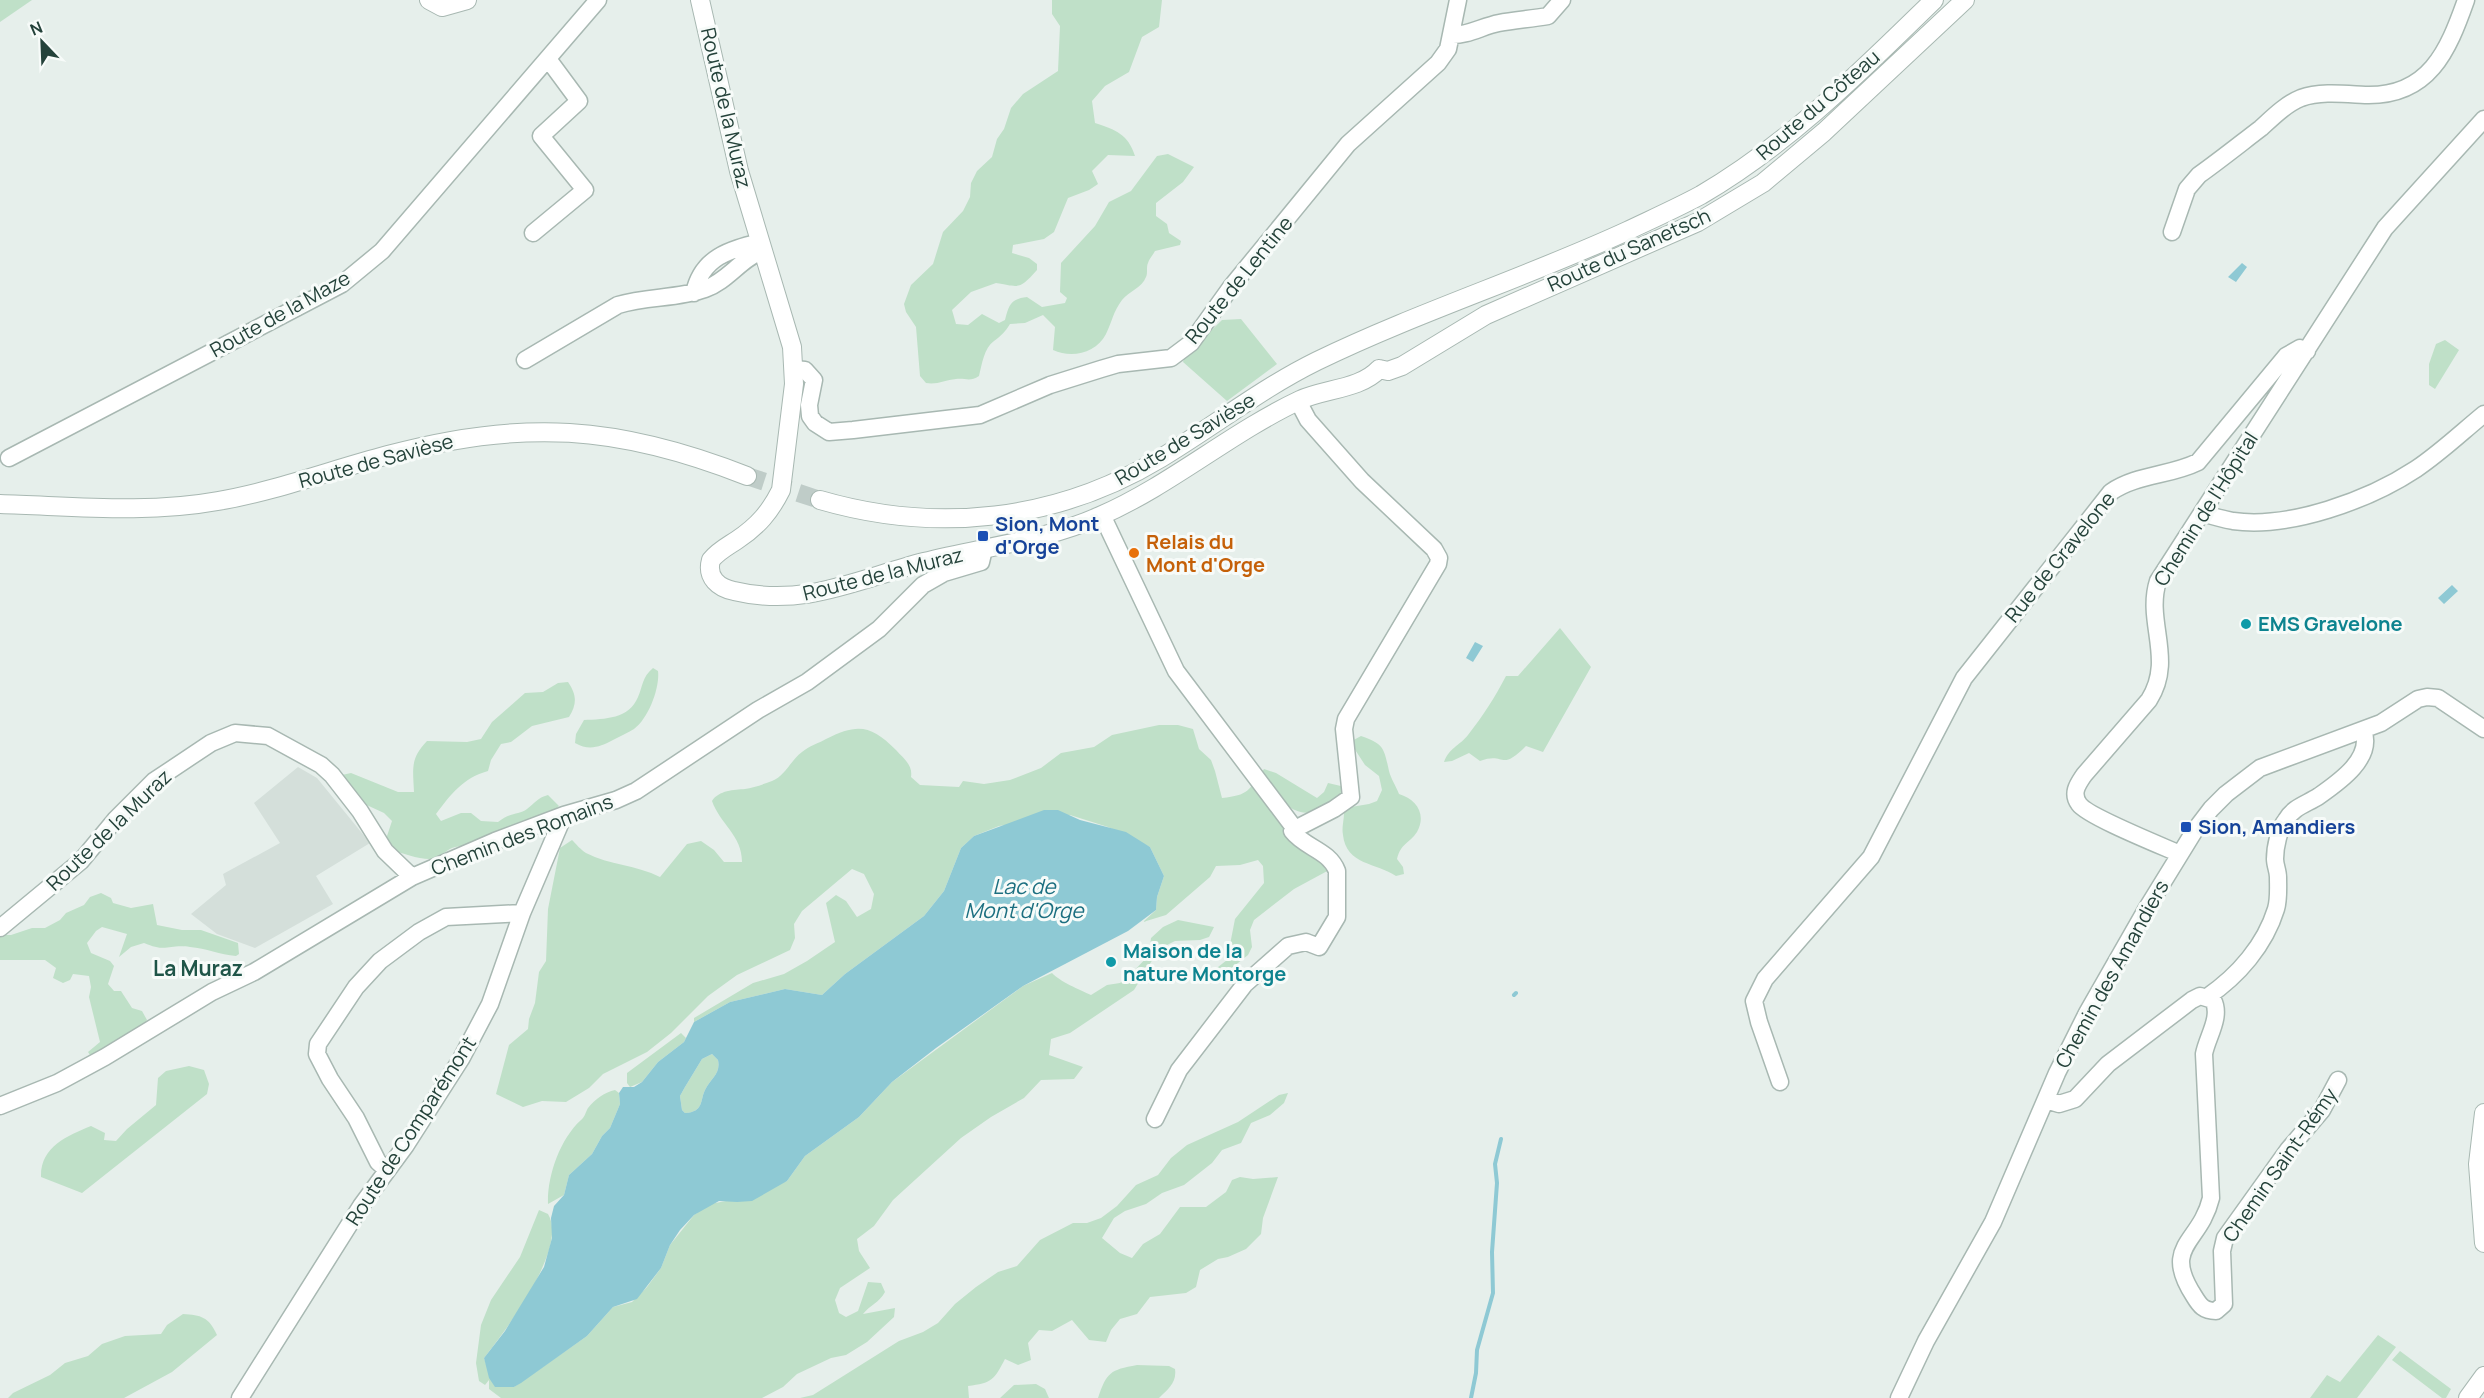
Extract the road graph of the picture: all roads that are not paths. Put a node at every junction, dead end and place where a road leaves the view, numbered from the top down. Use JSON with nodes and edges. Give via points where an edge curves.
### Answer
{"nodes":[{"id":1,"x":429,"y":0,"type":"edge"},
{"id":2,"x":468,"y":0,"type":"edge"},
{"id":3,"x":597,"y":0,"type":"edge"},
{"id":4,"x":700,"y":0,"type":"edge"},
{"id":5,"x":1458,"y":0,"type":"edge"},
{"id":6,"x":1562,"y":0,"type":"edge"},
{"id":7,"x":1934,"y":0,"type":"edge"},
{"id":8,"x":1965,"y":0,"type":"edge"},
{"id":9,"x":2466,"y":0,"type":"edge"},
{"id":10,"x":1451,"y":35,"type":"junction"},
{"id":11,"x":548,"y":59,"type":"junction"},
{"id":12,"x":2484,"y":119,"type":"edge"},
{"id":13,"x":2172,"y":232,"type":"dead end"},
{"id":14,"x":533,"y":233,"type":"dead end"},
{"id":15,"x":761,"y":246,"type":"junction"},
{"id":16,"x":1364,"y":340,"type":"junction"},
{"id":17,"x":2307,"y":351,"type":"junction"},
{"id":18,"x":525,"y":360,"type":"dead end"},
{"id":19,"x":794,"y":369,"type":"junction"},
{"id":20,"x":1379,"y":369,"type":"junction"},
{"id":21,"x":1298,"y":401,"type":"junction"},
{"id":22,"x":2484,"y":414,"type":"edge"},
{"id":23,"x":9,"y":458,"type":"dead end"},
{"id":24,"x":747,"y":476,"type":"tunnel mouth"},
{"id":25,"x":820,"y":500,"type":"tunnel mouth"},
{"id":26,"x":0,"y":504,"type":"edge"},
{"id":27,"x":2202,"y":513,"type":"junction"},
{"id":28,"x":1102,"y":515,"type":"junction"},
{"id":29,"x":984,"y":549,"type":"junction"},
{"id":30,"x":2484,"y":729,"type":"edge"},
{"id":31,"x":2363,"y":730,"type":"junction"},
{"id":32,"x":564,"y":815,"type":"junction"},
{"id":33,"x":1293,"y":830,"type":"junction"},
{"id":34,"x":2180,"y":854,"type":"junction"},
{"id":35,"x":412,"y":878,"type":"junction"},
{"id":36,"x":522,"y":913,"type":"junction"},
{"id":37,"x":0,"y":928,"type":"edge"},
{"id":38,"x":2207,"y":997,"type":"junction"},
{"id":39,"x":2338,"y":1080,"type":"dead end"},
{"id":40,"x":1780,"y":1082,"type":"dead end"},
{"id":41,"x":2046,"y":1100,"type":"junction"},
{"id":42,"x":0,"y":1106,"type":"edge"},
{"id":43,"x":2484,"y":1113,"type":"edge"},
{"id":44,"x":1155,"y":1119,"type":"dead end"},
{"id":45,"x":387,"y":1170,"type":"junction"},
{"id":46,"x":2483,"y":1218,"type":"edge"},
{"id":47,"x":2484,"y":1243,"type":"edge"},
{"id":48,"x":2484,"y":1376,"type":"edge"},
{"id":49,"x":2484,"y":1387,"type":"edge"},
{"id":50,"x":240,"y":1398,"type":"edge"},
{"id":51,"x":1899,"y":1398,"type":"edge"},
{"id":52,"x":2468,"y":1398,"type":"edge"},
{"id":53,"x":2475,"y":1398,"type":"edge"}],
"edges":[{"from":1,"to":2,"type":"street","via":[[442,7]]},
{"from":3,"to":11,"type":"street","name":"Route de la Maze"},
{"from":4,"to":15,"type":"street","name":"Route de la Muraz","via":[[733,146]]},
{"from":5,"to":10,"type":"street","name":"Route de Lentine"},
{"from":6,"to":10,"type":"street","via":[[1548,16]]},
{"from":7,"to":16,"type":"street","name":"Route du Côteau","via":[[1832,99],[1730,177],[1602,242]]},
{"from":8,"to":20,"type":"street","name":"Route du Sanetsch","via":[[1824,132],[1763,183],[1698,222],[1492,311],[1402,366],[1388,371]]},
{"from":9,"to":13,"type":"street","via":[[2437,65],[2403,88],[2382,94],[2322,95],[2292,102],[2199,175],[2187,189]]},
{"from":10,"to":19,"type":"street","name":"Route de Lentine","via":[[1448,49],[1438,63],[1348,144],[1231,287],[1191,343],[1171,358],[1101,369],[980,415],[829,432],[810,416],[814,380],[806,370]]},
{"from":11,"to":14,"type":"street","via":[[579,101],[541,136],[585,190]]},
{"from":11,"to":23,"type":"street","name":"Route de la Maze","via":[[382,251],[342,284]]},
{"from":12,"to":17,"type":"street","via":[[2385,228]]},
{"from":15,"to":18,"type":"street","via":[[720,282],[694,293],[618,305]]},
{"from":15,"to":19,"type":"street","name":"Route de la Muraz","via":[[784,317]]},
{"from":16,"to":20,"type":"street"},
{"from":16,"to":25,"type":"street","name":"Route de Savièse","via":[[1295,372],[1144,468],[1063,502],[995,517],[939,520],[884,515]]},
{"from":17,"to":27,"type":"street","name":"Chemin de l'Hôpital"},
{"from":17,"to":40,"type":"street","name":"Rue de Gravelone","via":[[2300,348],[2286,356],[2198,462],[2130,482],[2111,492],[1964,678],[1871,857],[1765,979],[1754,1001]]},
{"from":19,"to":29,"type":"street","name":"Route de la Muraz","via":[[781,490],[762,521],[711,560],[710,570],[716,584],[754,596],[801,596]]},
{"from":20,"to":21,"type":"street","name":"Route de la Muraz","via":[[1369,379]]},
{"from":21,"to":28,"type":"street","name":"Route de la Muraz"},
{"from":21,"to":33,"type":"street","via":[[1308,420],[1439,558],[1346,719],[1350,797]]},
{"from":22,"to":27,"type":"street","via":[[2417,468],[2344,505],[2307,515],[2247,522]]},
{"from":24,"to":26,"type":"street","name":"Route de Savièse","via":[[619,437],[523,431],[423,446],[215,502],[148,507]]},
{"from":27,"to":34,"type":"street","name":"Chemin de l'Hôpital","via":[[2154,593],[2161,649],[2158,686],[2084,775],[2075,797],[2079,806],[2094,815]]},
{"from":28,"to":29,"type":"street","name":"Route de la Muraz","via":[[1057,533]]},
{"from":28,"to":33,"type":"street","via":[[1176,671]]},
{"from":29,"to":32,"type":"street","name":"Chemin des Romains","via":[[981,562],[944,573],[923,585],[879,629],[679,764],[616,800]]},
{"from":30,"to":31,"type":"street","name":"Chemin des Amandiers","via":[[2444,702],[2427,697]]},
{"from":31,"to":34,"type":"street","name":"Chemin des Amandiers","via":[[2260,768],[2211,809]]},
{"from":31,"to":38,"type":"street","via":[[2366,738],[2362,757],[2339,781],[2286,819],[2275,860],[2277,907],[2245,965]]},
{"from":32,"to":35,"type":"street","name":"Chemin des Romains"},
{"from":32,"to":36,"type":"street","name":"Route de Comparémont"},
{"from":33,"to":44,"type":"street","via":[[1300,841],[1326,855],[1335,865],[1337,917],[1319,947],[1306,942],[1288,946],[1245,984],[1179,1070]]},
{"from":34,"to":41,"type":"street","name":"Chemin des Amandiers","via":[[2110,971],[2056,1073]]},
{"from":35,"to":37,"type":"street","name":"Route de la Muraz","via":[[386,851],[360,811],[321,765],[268,736],[235,733],[211,743],[154,781],[81,861]]},
{"from":35,"to":42,"type":"street","name":"Chemin des Romains","via":[[105,1057],[57,1083]]},
{"from":36,"to":45,"type":"street","name":"Route de Comparémont","via":[[483,1017],[440,1094]]},
{"from":36,"to":45,"type":"street","via":[[454,916],[419,932],[380,961],[356,987],[318,1044],[317,1054],[330,1080],[356,1118],[378,1162]]},
{"from":38,"to":39,"type":"street","name":"Chemin Saint-Rémy","via":[[2216,1005],[2204,1054],[2211,1198],[2205,1217],[2180,1261],[2185,1281],[2206,1310],[2216,1311],[2224,1304],[2225,1238],[2322,1110]]},
{"from":38,"to":41,"type":"street","via":[[2192,999],[2108,1064],[2074,1099],[2060,1104]]},
{"from":41,"to":51,"type":"street","name":"Chemin des Amandiers","via":[[1993,1222],[1926,1341]]},
{"from":43,"to":46,"type":"street","via":[[2478,1164]]},
{"from":45,"to":50,"type":"street","name":"Route de Comparémont"},
{"from":46,"to":47,"type":"street"},
{"from":48,"to":52,"type":"street"},
{"from":49,"to":53,"type":"street"}]}
